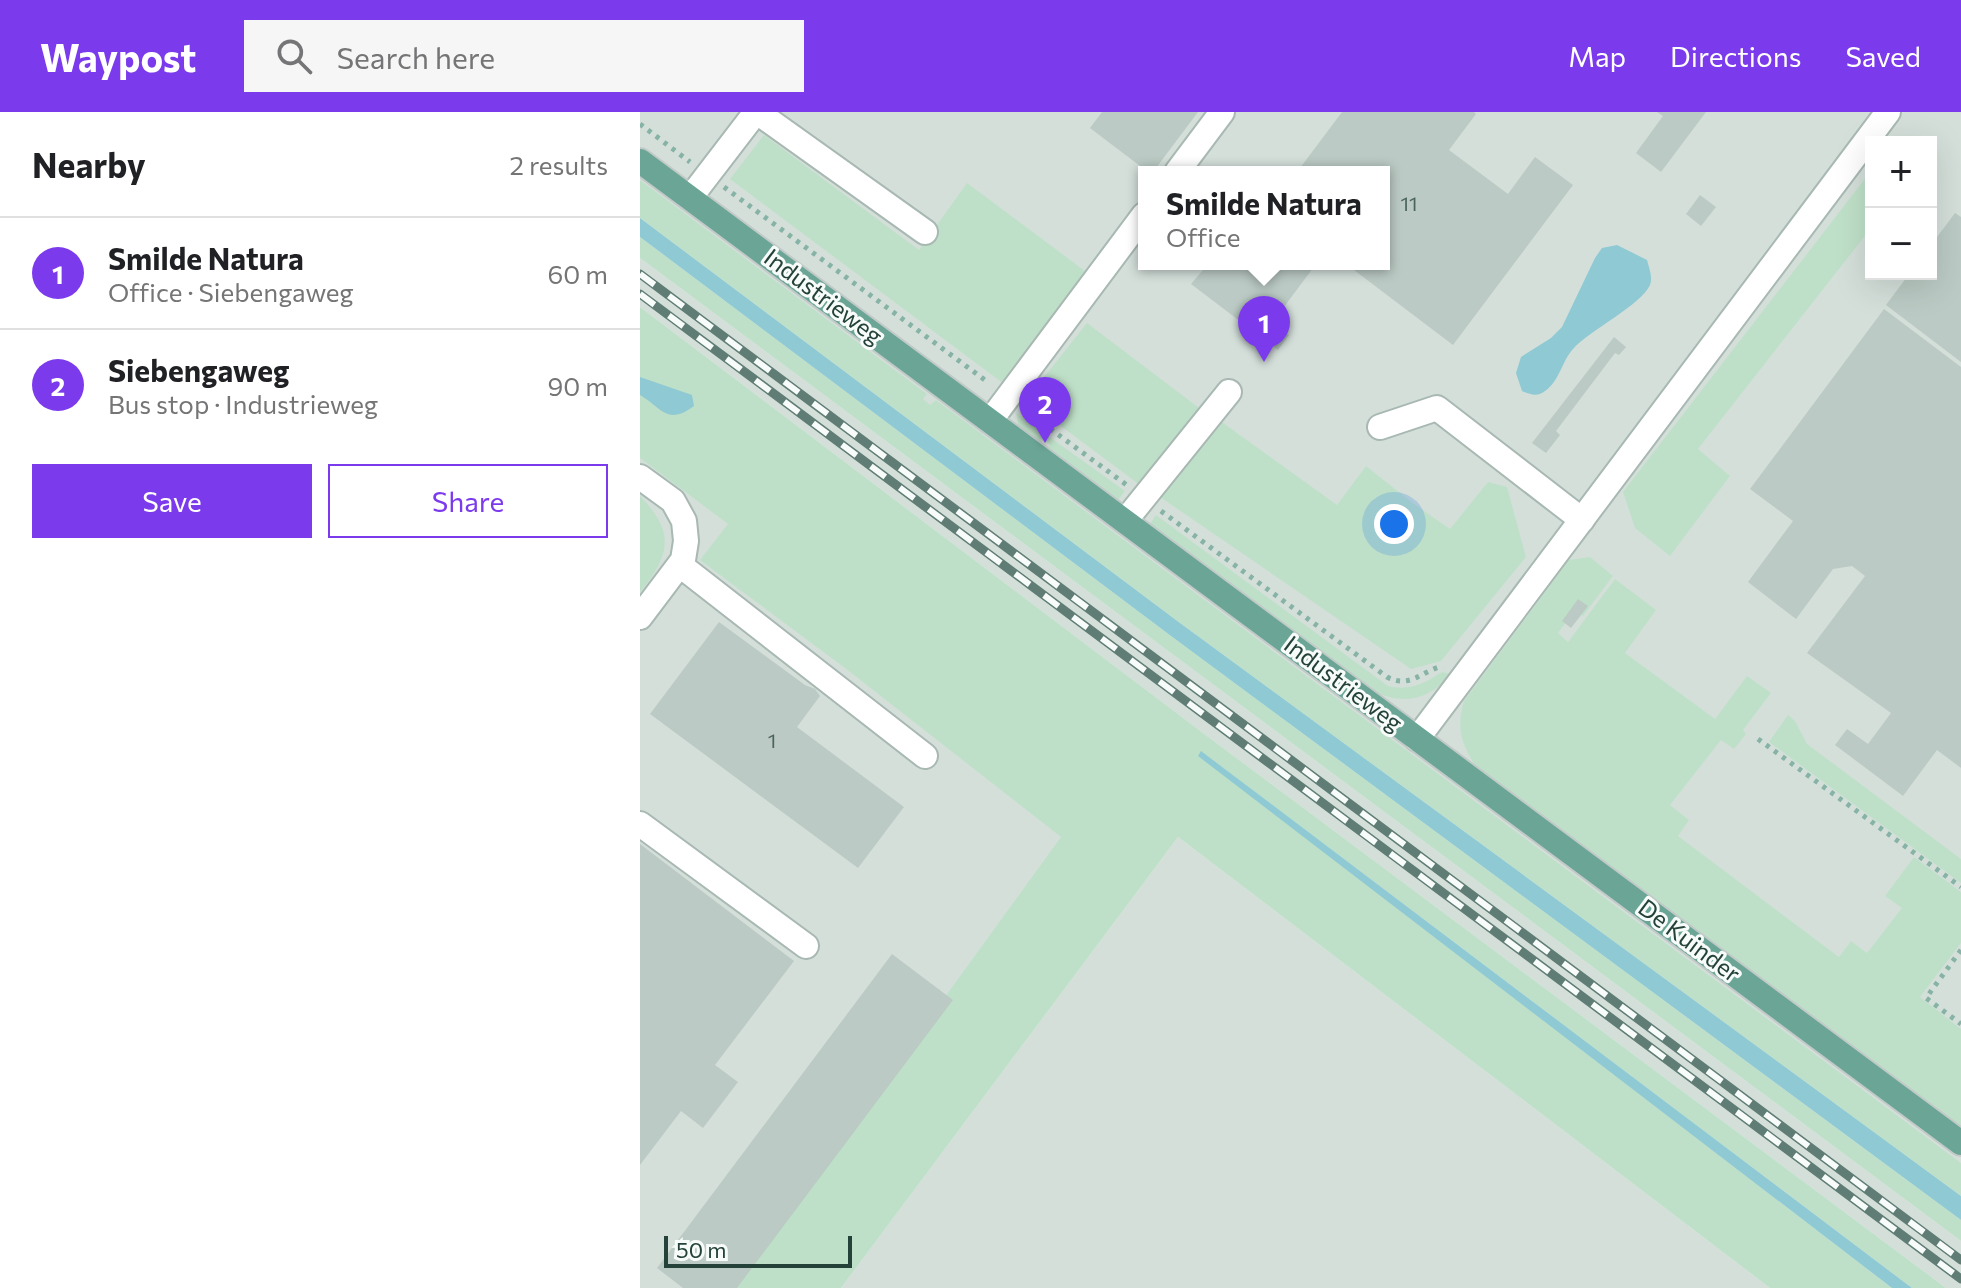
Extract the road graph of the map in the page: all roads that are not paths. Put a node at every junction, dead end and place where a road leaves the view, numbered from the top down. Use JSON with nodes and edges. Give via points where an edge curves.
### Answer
{"nodes":[{"id":1,"x":756,"y":112,"type":"edge"},
{"id":2,"x":1222,"y":112,"type":"edge"},
{"id":3,"x":1888,"y":112,"type":"edge"},
{"id":4,"x":640,"y":161,"type":"edge"},
{"id":5,"x":1182,"y":166,"type":"edge"},
{"id":6,"x":690,"y":198,"type":"junction"},
{"id":7,"x":1138,"y":223,"type":"edge"},
{"id":8,"x":925,"y":232,"type":"dead end"},
{"id":9,"x":1229,"y":392,"type":"dead end"},
{"id":10,"x":990,"y":421,"type":"junction"},
{"id":11,"x":1380,"y":427,"type":"dead end"},
{"id":12,"x":640,"y":477,"type":"edge"},
{"id":13,"x":1582,"y":520,"type":"junction"},
{"id":14,"x":1125,"y":521,"type":"junction"},
{"id":15,"x":680,"y":565,"type":"junction"},
{"id":16,"x":640,"y":617,"type":"edge"},
{"id":17,"x":1417,"y":739,"type":"junction"},
{"id":18,"x":925,"y":756,"type":"dead end"},
{"id":19,"x":640,"y":824,"type":"edge"},
{"id":20,"x":806,"y":946,"type":"dead end"},
{"id":21,"x":1961,"y":1143,"type":"edge"}],
"edges":[{"from":1,"to":6,"type":"street"},
{"from":1,"to":8,"type":"street"},
{"from":2,"to":5,"type":"street"},
{"from":3,"to":13,"type":"street","name":"Industrieweg"},
{"from":4,"to":6,"type":"main road","name":"Industrieweg"},
{"from":6,"to":10,"type":"main road","name":"Industrieweg"},
{"from":7,"to":10,"type":"street"},
{"from":9,"to":14,"type":"street"},
{"from":10,"to":14,"type":"main road","name":"Industrieweg"},
{"from":11,"to":13,"type":"street","via":[[1437,408]]},
{"from":12,"to":15,"type":"street","via":[[673,501],[684,521]]},
{"from":13,"to":17,"type":"street","name":"Industrieweg"},
{"from":14,"to":17,"type":"main road","name":"Industrieweg"},
{"from":15,"to":16,"type":"street"},
{"from":15,"to":18,"type":"street"},
{"from":17,"to":21,"type":"main road","name":"De Kuinder"},
{"from":19,"to":20,"type":"street"}]}
